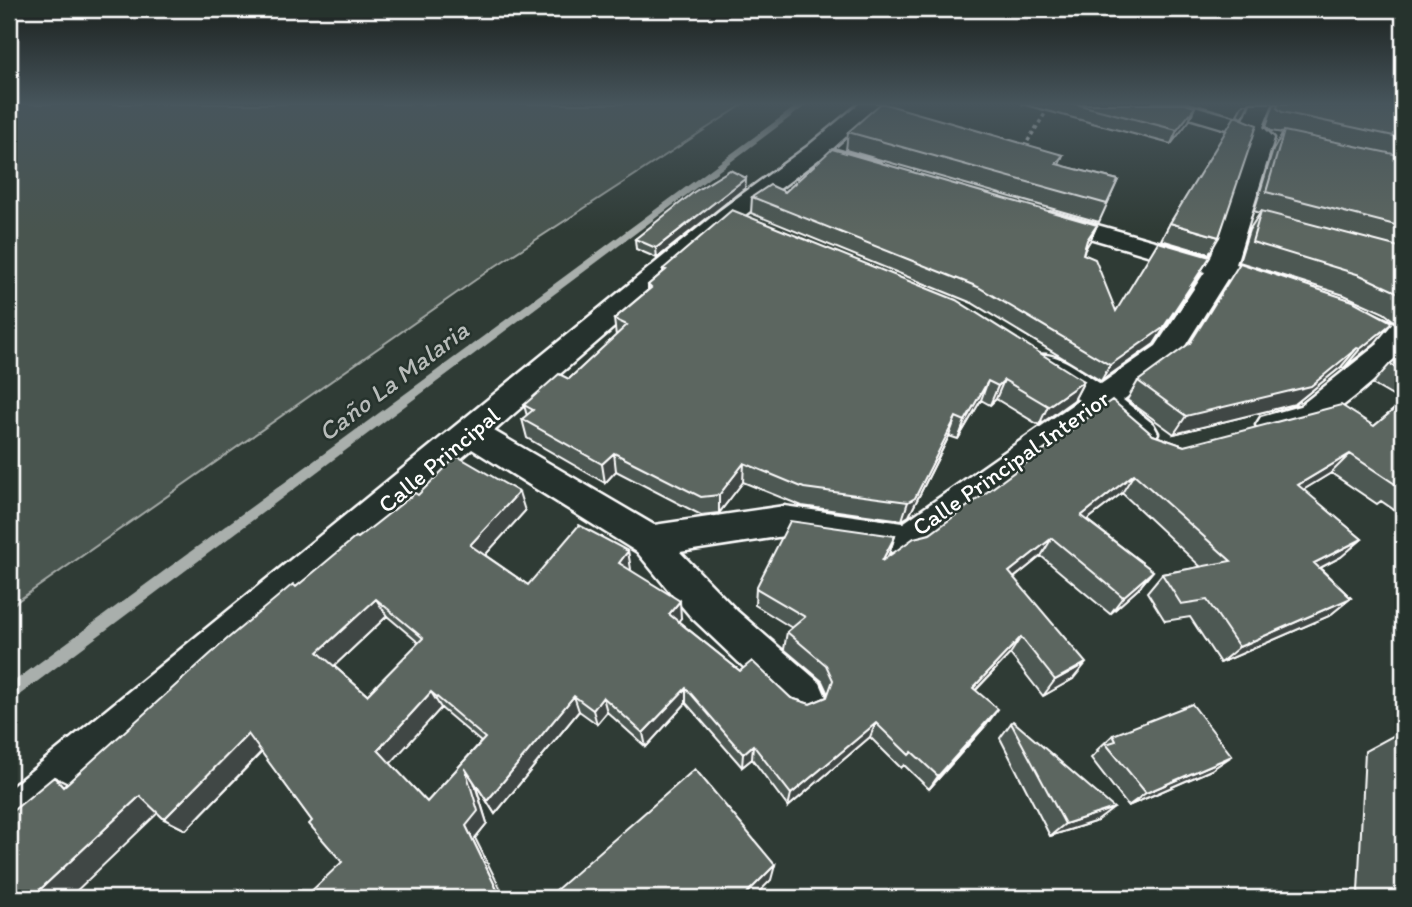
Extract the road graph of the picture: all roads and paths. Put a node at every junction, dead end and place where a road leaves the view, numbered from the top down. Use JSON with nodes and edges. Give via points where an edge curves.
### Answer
{"nodes":[{"id":1,"x":822,"y":146,"type":"edge"},
{"id":2,"x":1025,"y":146,"type":"edge"},
{"id":3,"x":1263,"y":146,"type":"edge"},
{"id":4,"x":1023,"y":150,"type":"edge"},
{"id":5,"x":816,"y":151,"type":"junction"},
{"id":6,"x":896,"y":174,"type":"edge"},
{"id":7,"x":1028,"y":212,"type":"edge"},
{"id":8,"x":1221,"y":268,"type":"junction"},
{"id":9,"x":1019,"y":348,"type":"edge"},
{"id":10,"x":1101,"y":399,"type":"junction"},
{"id":11,"x":1245,"y":432,"type":"edge"},
{"id":12,"x":471,"y":433,"type":"junction"},
{"id":13,"x":1163,"y":446,"type":"edge"},
{"id":14,"x":650,"y":541,"type":"junction"},
{"id":15,"x":806,"y":698,"type":"dead end"},
{"id":16,"x":9,"y":818,"type":"edge"}],
"edges":[{"from":1,"to":5,"type":"street","name":"Calle Principal"},
{"from":2,"to":4,"type":"path"},
{"from":3,"to":8,"type":"street","name":"Calle Principal Interior","via":[[1253,221]]},
{"from":5,"to":6,"type":"street"},
{"from":5,"to":12,"type":"street","name":"Calle Principal","via":[[741,221]]},
{"from":7,"to":8,"type":"street"},
{"from":8,"to":10,"type":"street","name":"Calle Principal Interior","via":[[1166,353]]},
{"from":8,"to":11,"type":"street","via":[[1349,312],[1388,332],[1394,348],[1310,415]]},
{"from":9,"to":10,"type":"street"},
{"from":10,"to":13,"type":"street"},
{"from":10,"to":14,"type":"street","name":"Calle Principal Interior","via":[[908,539],[784,520]]},
{"from":12,"to":14,"type":"street"},
{"from":12,"to":16,"type":"street","name":"Calle Principal"},
{"from":14,"to":15,"type":"street","via":[[709,609]]}]}
